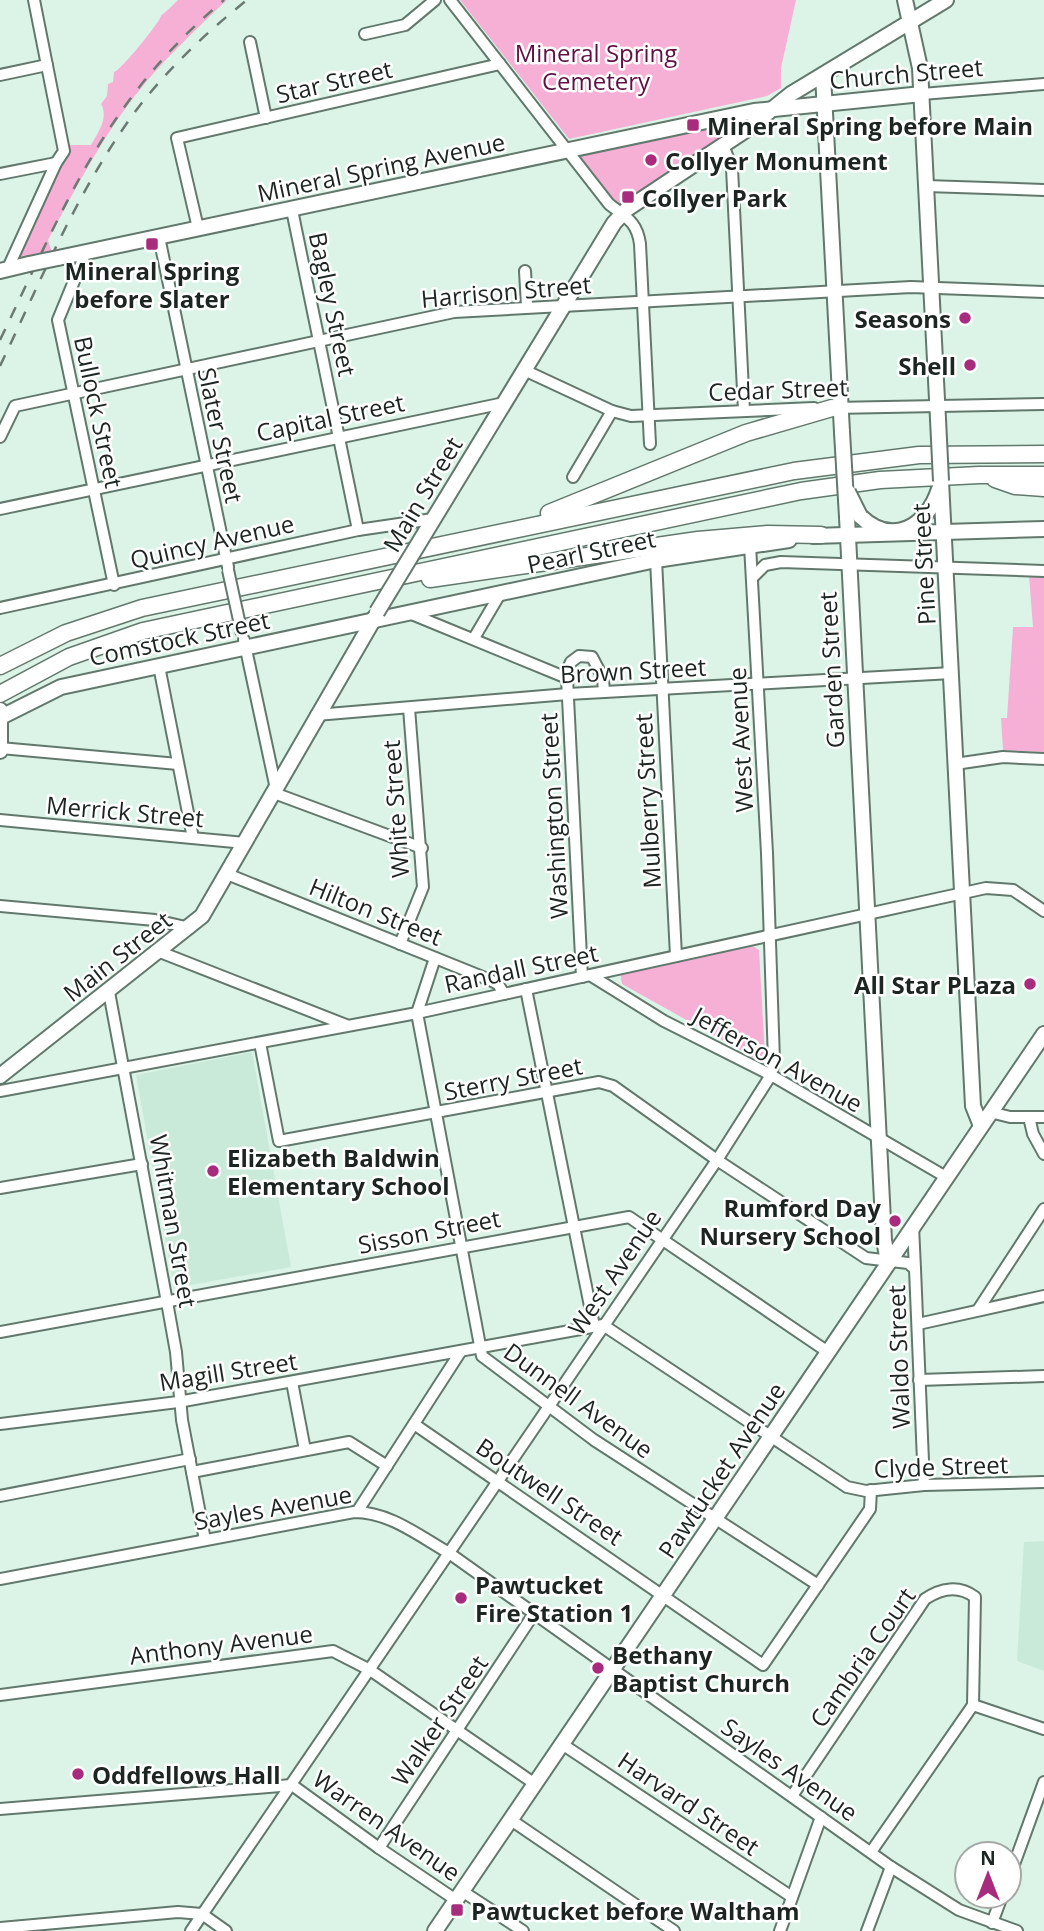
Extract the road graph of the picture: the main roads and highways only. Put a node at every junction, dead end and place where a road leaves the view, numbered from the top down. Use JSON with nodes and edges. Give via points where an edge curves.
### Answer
{"nodes":[{"id":1,"x":905,"y":0,"type":"edge"},
{"id":2,"x":946,"y":0,"type":"edge"},
{"id":3,"x":910,"y":22,"type":"junction"},
{"id":4,"x":823,"y":75,"type":"junction"},
{"id":5,"x":922,"y":94,"type":"junction"},
{"id":6,"x":824,"y":102,"type":"junction"},
{"id":7,"x":772,"y":108,"type":"junction"},
{"id":8,"x":4,"y":270,"type":"edge"},
{"id":9,"x":836,"y":408,"type":"junction"},
{"id":10,"x":1044,"y":454,"type":"edge"},
{"id":11,"x":979,"y":475,"type":"junction"},
{"id":12,"x":1044,"y":475,"type":"edge"},
{"id":13,"x":1044,"y":488,"type":"edge"},
{"id":14,"x":936,"y":511,"type":"junction"},
{"id":15,"x":853,"y":517,"type":"junction"},
{"id":16,"x":1044,"y":529,"type":"edge"},
{"id":17,"x":944,"y":531,"type":"junction"},
{"id":18,"x":895,"y":533,"type":"junction"},
{"id":19,"x":491,"y":534,"type":"junction"},
{"id":20,"x":847,"y":534,"type":"junction"},
{"id":21,"x":821,"y":535,"type":"junction"},
{"id":22,"x":313,"y":594,"type":"junction"},
{"id":23,"x":375,"y":616,"type":"junction"},
{"id":24,"x":0,"y":666,"type":"edge"},
{"id":25,"x":0,"y":694,"type":"edge"},
{"id":26,"x":0,"y":710,"type":"edge"},
{"id":27,"x":1,"y":717,"type":"edge"},
{"id":28,"x":0,"y":750,"type":"edge"},
{"id":29,"x":1044,"y":1034,"type":"edge"},
{"id":30,"x":1,"y":1074,"type":"edge"},
{"id":31,"x":981,"y":1126,"type":"junction"},
{"id":32,"x":888,"y":1262,"type":"junction"},
{"id":33,"x":435,"y":1931,"type":"edge"}],
"edges":[{"from":1,"to":3,"type":"main road","name":"Pine Street"},
{"from":2,"to":3,"type":"main road","name":"Main Street"},
{"from":3,"to":4,"type":"main road","name":"Main Street"},
{"from":3,"to":5,"type":"main road","name":"Pine Street"},
{"from":4,"to":6,"type":"main road"},
{"from":4,"to":7,"type":"main road","name":"Main Street"},
{"from":5,"to":6,"type":"main road","name":"Church Street"},
{"from":5,"to":14,"type":"main road","name":"Pine Street","bridge":true,"via":[[941,481]]},
{"from":6,"to":7,"type":"main road","name":"Church Street"},
{"from":6,"to":9,"type":"main road"},
{"from":7,"to":8,"type":"main road","name":"Mineral Spring Avenue","bridge":true},
{"from":7,"to":23,"type":"main road","name":"Main Street","bridge":true,"via":[[614,223]]},
{"from":9,"to":15,"type":"main road","bridge":true},
{"from":9,"to":19,"type":"highway","via":[[738,435],[603,493]]},
{"from":10,"to":19,"type":"highway","via":[[936,454],[825,465]]},
{"from":11,"to":12,"type":"highway"},
{"from":11,"to":13,"type":"highway","via":[[1015,486]]},
{"from":11,"to":22,"type":"highway","via":[[880,480],[789,493]]},
{"from":14,"to":17,"type":"main road","name":"Pine Street"},
{"from":14,"to":18,"type":"main road"},
{"from":15,"to":18,"type":"main road"},
{"from":15,"to":20,"type":"main road","name":"Garden Street"},
{"from":16,"to":17,"type":"main road","name":"Pearl Street"},
{"from":17,"to":18,"type":"main road","name":"Pearl Street"},
{"from":17,"to":31,"type":"main road","name":"Pine Street","via":[[973,1106]]},
{"from":18,"to":20,"type":"main road","name":"Pearl Street"},
{"from":19,"to":24,"type":"highway","via":[[135,610],[66,633]]},
{"from":20,"to":21,"type":"main road","name":"Pearl Street"},
{"from":20,"to":32,"type":"main road","name":"Garden Street"},
{"from":21,"to":22,"type":"highway","via":[[698,540]]},
{"from":21,"to":23,"type":"main road","name":"Pearl Street","via":[[656,560],[409,613]]},
{"from":22,"to":25,"type":"highway","via":[[127,636],[69,657]]},
{"from":23,"to":27,"type":"main road","name":"Comstock Street","via":[[244,640],[159,666],[61,687]]},
{"from":23,"to":30,"type":"main road","name":"Main Street","via":[[208,909],[160,952]]},
{"from":26,"to":27,"type":"main road"},
{"from":27,"to":28,"type":"main road"},
{"from":29,"to":31,"type":"main road","name":"Pawtucket Avenue"},
{"from":31,"to":32,"type":"main road","name":"Pawtucket Avenue"},
{"from":32,"to":33,"type":"main road","name":"Pawtucket Avenue"}]}
